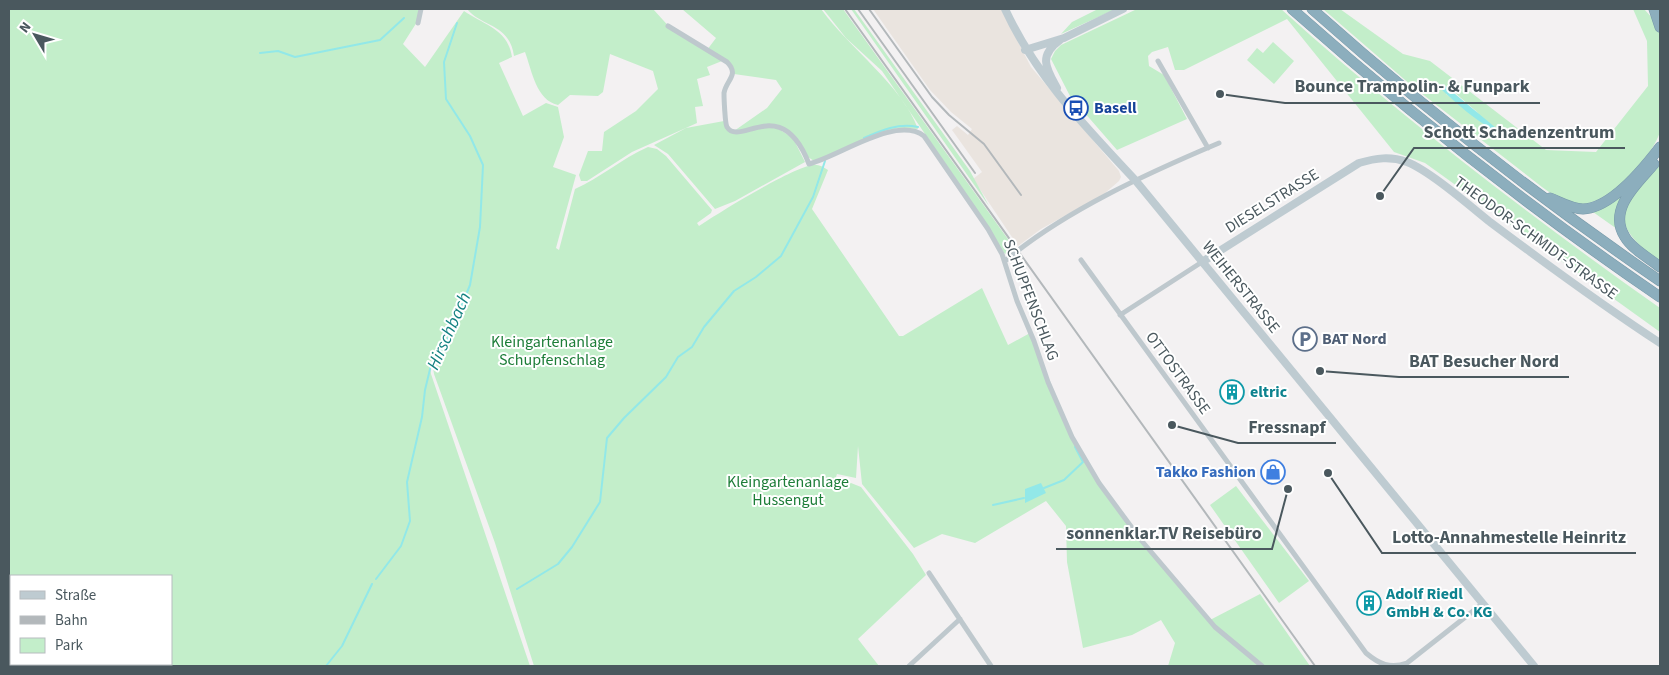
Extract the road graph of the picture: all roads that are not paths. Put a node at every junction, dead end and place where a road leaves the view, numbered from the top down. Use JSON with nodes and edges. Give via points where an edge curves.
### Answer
{"nodes":[{"id":1,"x":421,"y":9,"type":"edge"},
{"id":2,"x":1005,"y":9,"type":"edge"},
{"id":3,"x":1123,"y":9,"type":"edge"},
{"id":4,"x":1292,"y":9,"type":"edge"},
{"id":5,"x":1312,"y":9,"type":"edge"},
{"id":6,"x":1655,"y":9,"type":"edge"},
{"id":7,"x":1660,"y":13,"type":"edge"},
{"id":8,"x":418,"y":23,"type":"dead end"},
{"id":9,"x":668,"y":26,"type":"dead end"},
{"id":10,"x":1660,"y":27,"type":"edge"},
{"id":11,"x":1064,"y":38,"type":"junction"},
{"id":12,"x":1025,"y":50,"type":"junction"},
{"id":13,"x":1158,"y":61,"type":"dead end"},
{"id":14,"x":1065,"y":104,"type":"junction"},
{"id":15,"x":1219,"y":143,"type":"dead end"},
{"id":16,"x":1660,"y":147,"type":"edge"},
{"id":17,"x":1208,"y":148,"type":"junction"},
{"id":18,"x":1393,"y":158,"type":"joint"},
{"id":19,"x":1660,"y":158,"type":"edge"},
{"id":20,"x":1136,"y":181,"type":"junction"},
{"id":21,"x":1537,"y":193,"type":"junction"},
{"id":22,"x":1081,"y":260,"type":"dead end"},
{"id":23,"x":1005,"y":261,"type":"junction"},
{"id":24,"x":1202,"y":262,"type":"junction"},
{"id":25,"x":1660,"y":267,"type":"edge"},
{"id":26,"x":1660,"y":281,"type":"edge"},
{"id":27,"x":1660,"y":297,"type":"edge"},
{"id":28,"x":1120,"y":315,"type":"junction"},
{"id":29,"x":1660,"y":344,"type":"edge"},
{"id":30,"x":929,"y":574,"type":"dead end"},
{"id":31,"x":1482,"y":604,"type":"junction"},
{"id":32,"x":960,"y":619,"type":"junction"},
{"id":33,"x":910,"y":666,"type":"edge"},
{"id":34,"x":991,"y":666,"type":"edge"},
{"id":35,"x":1262,"y":666,"type":"edge"},
{"id":36,"x":1534,"y":666,"type":"edge"}],
"edges":[{"from":1,"to":8,"type":"street"},
{"from":2,"to":12,"type":"street","name":"WEIHERSTRASSE"},
{"from":3,"to":11,"type":"street"},
{"from":4,"to":27,"type":"highway","via":[[1443,138]]},
{"from":5,"to":21,"type":"highway","via":[[1391,77]]},
{"from":6,"to":7,"type":"street"},
{"from":6,"to":10,"type":"highway"},
{"from":9,"to":23,"type":"street","name":"SCHUPFENSCHLAG","via":[[732,68],[733,77],[724,93],[727,127],[734,132],[743,132],[768,125],[779,126],[795,138],[809,164],[897,130],[922,134],[988,229]]},
{"from":11,"to":12,"type":"street"},
{"from":11,"to":14,"type":"street","via":[[1049,50],[1046,64]]},
{"from":12,"to":14,"type":"street","name":"WEIHERSTRASSE"},
{"from":13,"to":17,"type":"street"},
{"from":14,"to":20,"type":"street","name":"WEIHERSTRASSE"},
{"from":15,"to":17,"type":"street"},
{"from":16,"to":21,"type":"highway","via":[[1621,189],[1598,206],[1577,208]]},
{"from":17,"to":20,"type":"street"},
{"from":18,"to":24,"type":"street","name":"DIESELSTRASSE","via":[[1375,158],[1360,163]]},
{"from":18,"to":29,"type":"street","name":"THEODOR-SCHMIDT-STRASSE","via":[[1412,164]]},
{"from":19,"to":25,"type":"highway","via":[[1626,198],[1620,221],[1624,237]]},
{"from":20,"to":23,"type":"street","via":[[1043,232]]},
{"from":20,"to":24,"type":"street","name":"WEIHERSTRASSE"},
{"from":21,"to":26,"type":"highway"},
{"from":22,"to":28,"type":"street","name":"OTTOSTRASSE"},
{"from":23,"to":35,"type":"street","name":"SCHUPFENSCHLAG","via":[[1014,295],[1048,382],[1072,437],[1099,483],[1141,540],[1215,627]]},
{"from":24,"to":28,"type":"street","name":"DIESELSTRASSE"},
{"from":24,"to":31,"type":"street","name":"WEIHERSTRASSE"},
{"from":28,"to":31,"type":"street","name":"OTTOSTRASSE","via":[[1354,638],[1372,658],[1388,666],[1407,663]]},
{"from":30,"to":32,"type":"street"},
{"from":31,"to":36,"type":"street","name":"WEIHERSTRASSE"},
{"from":32,"to":33,"type":"street"},
{"from":32,"to":34,"type":"street"}]}
